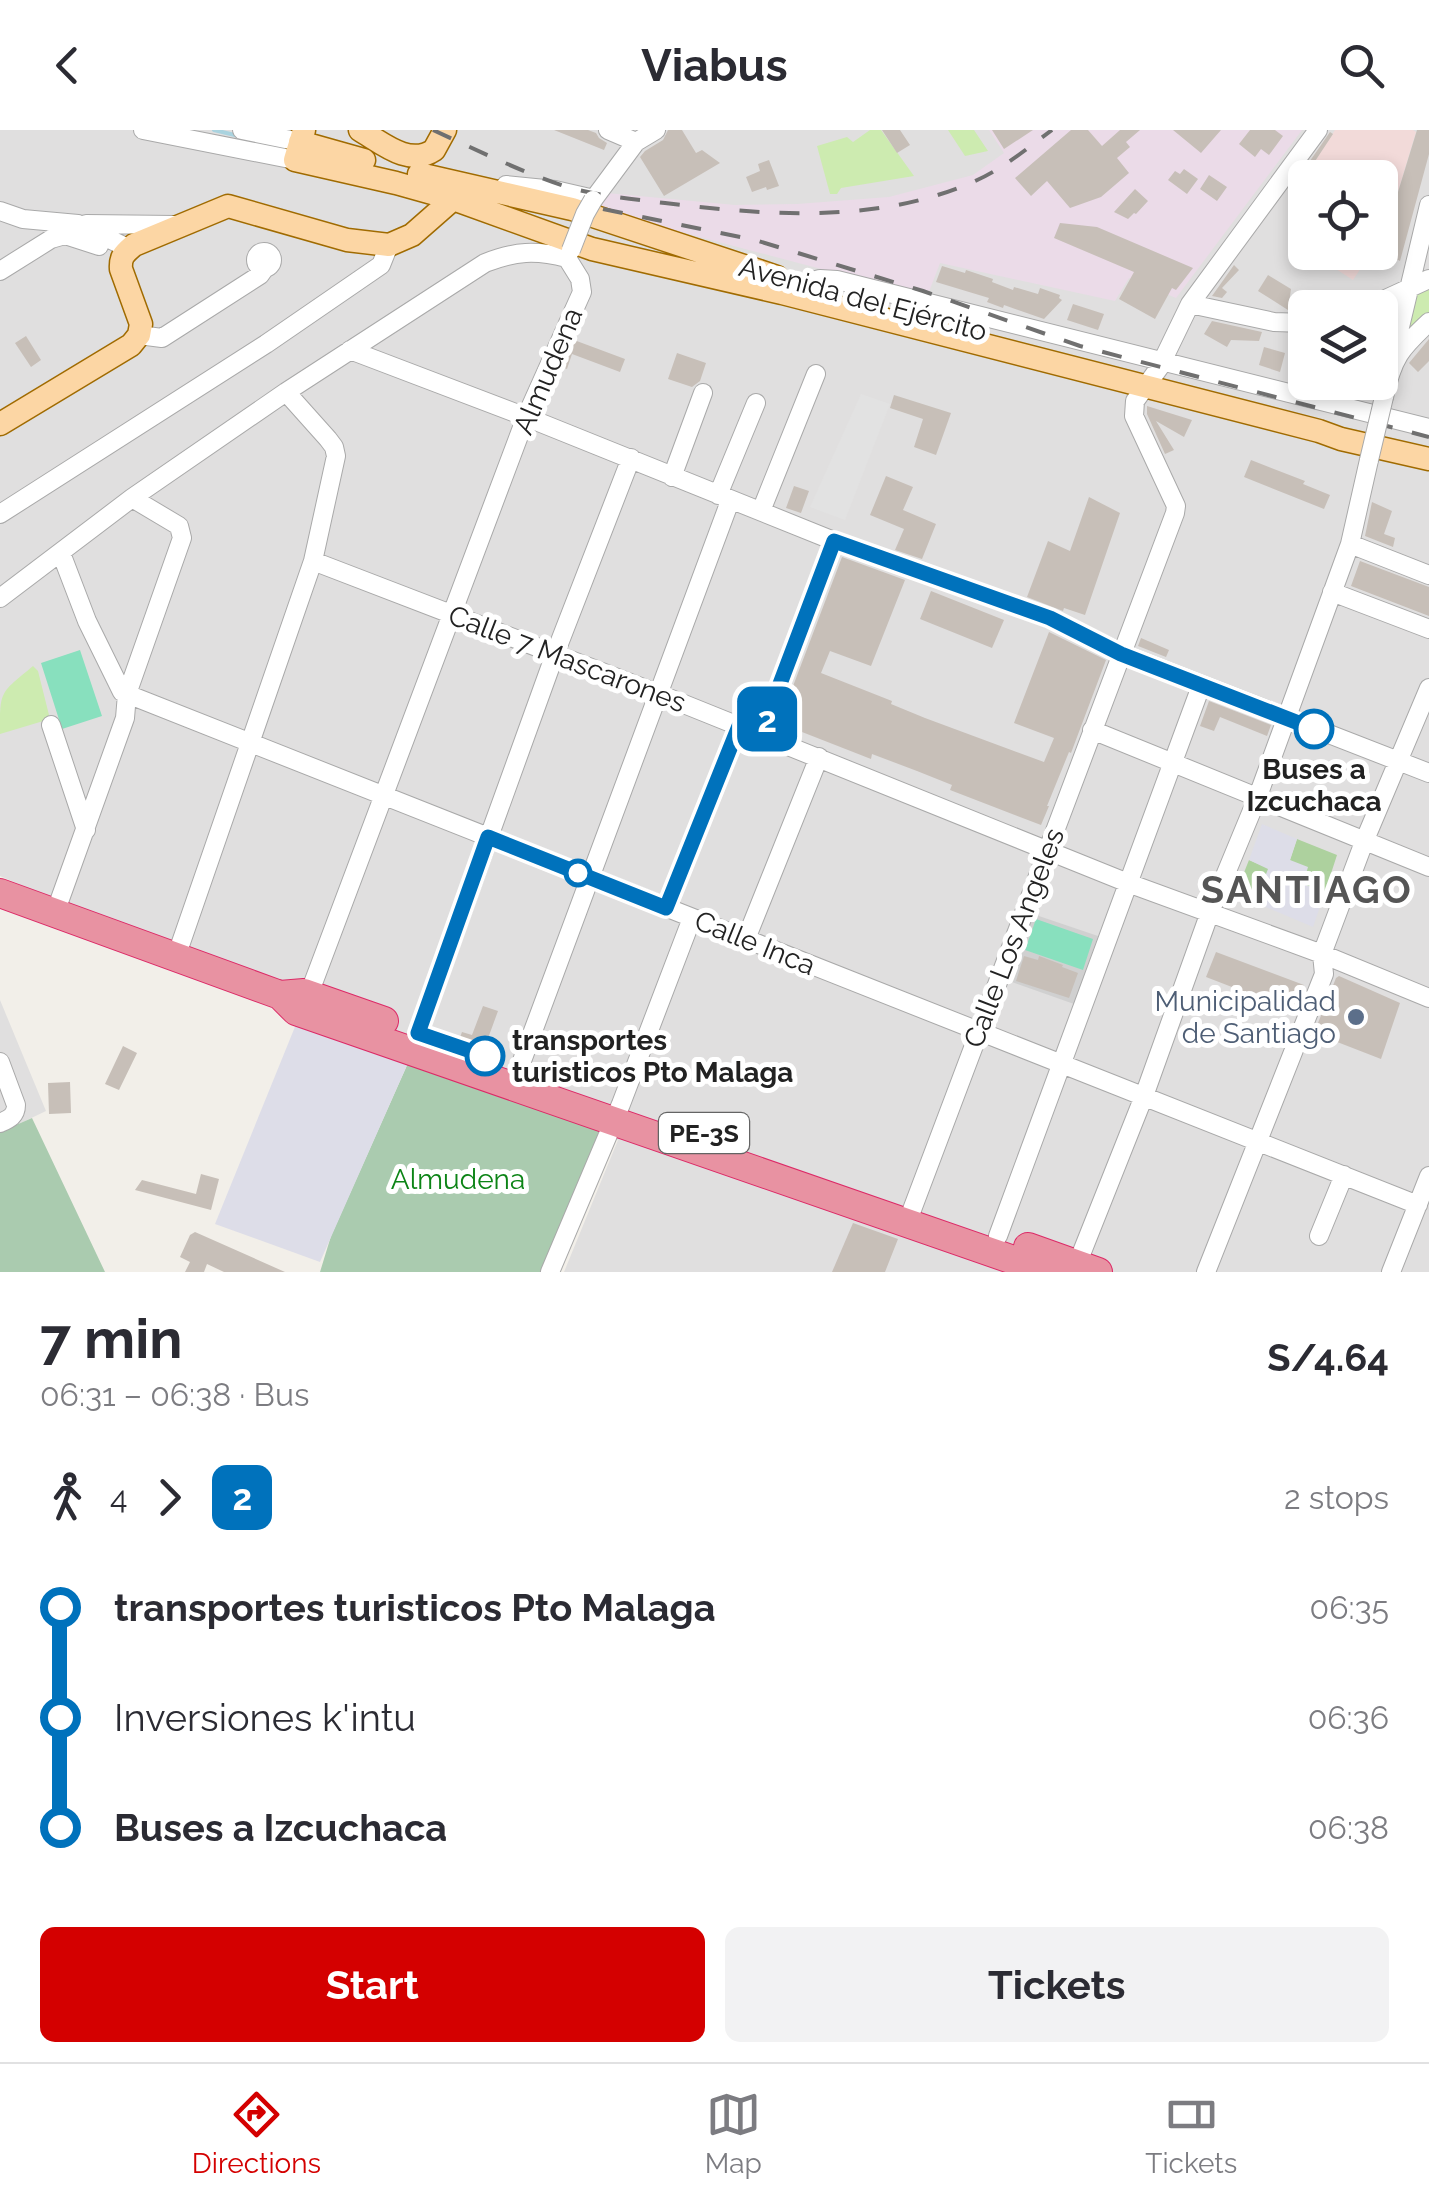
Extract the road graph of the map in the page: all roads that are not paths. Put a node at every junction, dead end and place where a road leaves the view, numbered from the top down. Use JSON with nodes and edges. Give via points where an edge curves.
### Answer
{"nodes":[{"id":1,"x":143,"y":130,"type":"edge"},
{"id":2,"x":242,"y":130,"type":"edge"},
{"id":3,"x":360,"y":130,"type":"edge"},
{"id":4,"x":445,"y":130,"type":"edge"},
{"id":5,"x":608,"y":130,"type":"edge"},
{"id":6,"x":656,"y":130,"type":"edge"},
{"id":7,"x":1318,"y":130,"type":"edge"},
{"id":8,"x":636,"y":142,"type":"junction"},
{"id":9,"x":300,"y":144,"type":"edge"},
{"id":10,"x":443,"y":188,"type":"junction"},
{"id":11,"x":594,"y":199,"type":"junction"},
{"id":12,"x":1429,"y":205,"type":"edge"},
{"id":13,"x":0,"y":211,"type":"edge"},
{"id":14,"x":78,"y":224,"type":"junction"},
{"id":15,"x":180,"y":225,"type":"junction"},
{"id":16,"x":388,"y":245,"type":"junction"},
{"id":17,"x":0,"y":248,"type":"edge"},
{"id":18,"x":126,"y":251,"type":"junction"},
{"id":19,"x":569,"y":254,"type":"junction"},
{"id":20,"x":22,"y":258,"type":"junction"},
{"id":21,"x":265,"y":268,"type":"dead end"},
{"id":22,"x":0,"y":271,"type":"edge"},
{"id":23,"x":1429,"y":278,"type":"edge"},
{"id":24,"x":1408,"y":288,"type":"junction"},
{"id":25,"x":1398,"y":293,"type":"edge"},
{"id":26,"x":1190,"y":304,"type":"junction"},
{"id":27,"x":1288,"y":322,"type":"edge"},
{"id":28,"x":1429,"y":322,"type":"edge"},
{"id":29,"x":1398,"y":333,"type":"edge"},
{"id":30,"x":139,"y":335,"type":"junction"},
{"id":31,"x":350,"y":350,"type":"junction"},
{"id":32,"x":1398,"y":356,"type":"edge"},
{"id":33,"x":816,"y":374,"type":"dead end"},
{"id":34,"x":1154,"y":375,"type":"junction"},
{"id":35,"x":286,"y":392,"type":"junction"},
{"id":36,"x":703,"y":392,"type":"dead end"},
{"id":37,"x":1383,"y":400,"type":"edge"},
{"id":38,"x":756,"y":402,"type":"dead end"},
{"id":39,"x":526,"y":417,"type":"junction"},
{"id":40,"x":0,"y":424,"type":"edge"},
{"id":41,"x":1429,"y":428,"type":"edge"},
{"id":42,"x":1425,"y":454,"type":"edge"},
{"id":43,"x":631,"y":458,"type":"junction"},
{"id":44,"x":672,"y":478,"type":"junction"},
{"id":45,"x":132,"y":498,"type":"junction"},
{"id":46,"x":724,"y":498,"type":"junction"},
{"id":47,"x":761,"y":511,"type":"junction"},
{"id":48,"x":0,"y":514,"type":"edge"},
{"id":49,"x":834,"y":541,"type":"junction"},
{"id":50,"x":1350,"y":544,"type":"junction"},
{"id":51,"x":60,"y":553,"type":"junction"},
{"id":52,"x":314,"y":561,"type":"junction"},
{"id":53,"x":1429,"y":575,"type":"edge"},
{"id":54,"x":1332,"y":592,"type":"junction"},
{"id":55,"x":0,"y":598,"type":"edge"},
{"id":56,"x":452,"y":614,"type":"junction"},
{"id":57,"x":1429,"y":629,"type":"edge"},
{"id":58,"x":555,"y":654,"type":"junction"},
{"id":59,"x":1121,"y":654,"type":"junction"},
{"id":60,"x":1201,"y":686,"type":"junction"},
{"id":61,"x":1429,"y":688,"type":"edge"},
{"id":62,"x":127,"y":694,"type":"junction"},
{"id":63,"x":659,"y":694,"type":"junction"},
{"id":64,"x":1285,"y":718,"type":"junction"},
{"id":65,"x":51,"y":725,"type":"dead end"},
{"id":66,"x":739,"y":726,"type":"junction"},
{"id":67,"x":1092,"y":730,"type":"junction"},
{"id":68,"x":761,"y":734,"type":"junction"},
{"id":69,"x":250,"y":743,"type":"junction"},
{"id":70,"x":819,"y":757,"type":"junction"},
{"id":71,"x":1173,"y":762,"type":"junction"},
{"id":72,"x":1398,"y":762,"type":"junction"},
{"id":73,"x":1429,"y":773,"type":"edge"},
{"id":74,"x":382,"y":796,"type":"junction"},
{"id":75,"x":1258,"y":796,"type":"junction"},
{"id":76,"x":86,"y":830,"type":"junction"},
{"id":77,"x":488,"y":837,"type":"junction"},
{"id":78,"x":1364,"y":842,"type":"junction"},
{"id":79,"x":1047,"y":850,"type":"junction"},
{"id":80,"x":1429,"y":868,"type":"edge"},
{"id":81,"x":589,"y":877,"type":"junction"},
{"id":82,"x":1128,"y":883,"type":"junction"},
{"id":83,"x":0,"y":893,"type":"edge"},
{"id":84,"x":666,"y":908,"type":"junction"},
{"id":85,"x":1210,"y":912,"type":"junction"},
{"id":86,"x":54,"y":913,"type":"junction"},
{"id":87,"x":692,"y":918,"type":"junction"},
{"id":88,"x":746,"y":939,"type":"junction"},
{"id":89,"x":1322,"y":954,"type":"junction"},
{"id":90,"x":176,"y":957,"type":"junction"},
{"id":91,"x":1429,"y":998,"type":"edge"},
{"id":92,"x":297,"y":1001,"type":"junction"},
{"id":93,"x":979,"y":1031,"type":"junction"},
{"id":94,"x":416,"y":1041,"type":"junction"},
{"id":95,"x":0,"y":1062,"type":"edge"},
{"id":96,"x":1061,"y":1064,"type":"junction"},
{"id":97,"x":516,"y":1077,"type":"junction"},
{"id":98,"x":1144,"y":1096,"type":"junction"},
{"id":99,"x":617,"y":1112,"type":"junction"},
{"id":100,"x":0,"y":1123,"type":"edge"},
{"id":101,"x":1258,"y":1142,"type":"junction"},
{"id":102,"x":1344,"y":1175,"type":"junction"},
{"id":103,"x":1429,"y":1176,"type":"edge"},
{"id":104,"x":1418,"y":1204,"type":"junction"},
{"id":105,"x":910,"y":1215,"type":"junction"},
{"id":106,"x":998,"y":1236,"type":"junction"},
{"id":107,"x":1319,"y":1236,"type":"dead end"},
{"id":108,"x":1083,"y":1269,"type":"edge"},
{"id":109,"x":550,"y":1272,"type":"edge"},
{"id":110,"x":1048,"y":1272,"type":"edge"},
{"id":111,"x":1206,"y":1272,"type":"edge"},
{"id":112,"x":1391,"y":1272,"type":"edge"}],
"edges":[{"from":1,"to":9,"type":"street"},
{"from":2,"to":9,"type":"street"},
{"from":3,"to":4,"type":"main road","via":[[416,157],[434,150]]},
{"from":5,"to":8,"type":"street"},
{"from":6,"to":8,"type":"street"},
{"from":7,"to":26,"type":"street"},
{"from":8,"to":11,"type":"street"},
{"from":9,"to":10,"type":"main road","name":"Avenida del Ejército"},
{"from":10,"to":11,"type":"street","via":[[456,178]]},
{"from":10,"to":16,"type":"main road","via":[[424,224]]},
{"from":10,"to":34,"type":"main road","name":"Avenida del Ejército","via":[[572,209],[801,284]]},
{"from":10,"to":34,"type":"main road","name":"Avenida del Ejército","via":[[592,248]]},
{"from":11,"to":19,"type":"street","bridge":true},
{"from":12,"to":24,"type":"street"},
{"from":13,"to":14,"type":"street"},
{"from":14,"to":15,"type":"street"},
{"from":14,"to":18,"type":"street"},
{"from":15,"to":16,"type":"main road","via":[[232,206]]},
{"from":15,"to":18,"type":"main road"},
{"from":16,"to":48,"type":"street","via":[[380,265]]},
{"from":17,"to":20,"type":"street"},
{"from":18,"to":20,"type":"street","via":[[65,235]]},
{"from":18,"to":30,"type":"main road","via":[[121,268]]},
{"from":19,"to":31,"type":"street","via":[[508,254],[485,263]]},
{"from":19,"to":39,"type":"street","name":"Almudena","via":[[582,292]]},
{"from":20,"to":22,"type":"street"},
{"from":21,"to":30,"type":"street","via":[[162,338]]},
{"from":23,"to":24,"type":"street"},
{"from":24,"to":25,"type":"street"},
{"from":24,"to":29,"type":"street"},
{"from":26,"to":27,"type":"street"},
{"from":26,"to":34,"type":"street"},
{"from":28,"to":32,"type":"street"},
{"from":30,"to":40,"type":"main road"},
{"from":31,"to":35,"type":"street"},
{"from":31,"to":39,"type":"street"},
{"from":33,"to":47,"type":"street"},
{"from":34,"to":41,"type":"street","name":"Avenida del Ejército"},
{"from":34,"to":42,"type":"main road","name":"Avenida del Ejército"},
{"from":34,"to":42,"type":"main road","name":"Avenida del Ejército","via":[[1320,431]]},
{"from":34,"to":59,"type":"street","name":"Calle Los Angeles","via":[[1133,406],[1134,416],[1176,510]]},
{"from":35,"to":45,"type":"street"},
{"from":35,"to":52,"type":"street","via":[[336,456]]},
{"from":36,"to":44,"type":"street"},
{"from":37,"to":50,"type":"street","bridge":true},
{"from":38,"to":46,"type":"street"},
{"from":39,"to":43,"type":"street"},
{"from":39,"to":56,"type":"street","name":"Almudena"},
{"from":43,"to":44,"type":"street"},
{"from":43,"to":58,"type":"street"},
{"from":44,"to":46,"type":"street"},
{"from":45,"to":51,"type":"street"},
{"from":45,"to":62,"type":"street","via":[[179,526],[182,538]]},
{"from":46,"to":47,"type":"street"},
{"from":46,"to":63,"type":"street"},
{"from":47,"to":49,"type":"street"},
{"from":49,"to":59,"type":"street","via":[[1050,618]]},
{"from":49,"to":68,"type":"street"},
{"from":50,"to":53,"type":"street"},
{"from":50,"to":54,"type":"street"},
{"from":51,"to":55,"type":"street"},
{"from":51,"to":62,"type":"street","via":[[86,621]]},
{"from":52,"to":56,"type":"street","name":"Calle 7 Mascarones"},
{"from":52,"to":69,"type":"street"},
{"from":54,"to":57,"type":"street"},
{"from":54,"to":64,"type":"street"},
{"from":56,"to":58,"type":"street","name":"Calle 7 Mascarones"},
{"from":56,"to":74,"type":"street","name":"Almudena"},
{"from":58,"to":63,"type":"street","name":"Calle 7 Mascarones"},
{"from":58,"to":77,"type":"street"},
{"from":59,"to":60,"type":"street"},
{"from":59,"to":67,"type":"street","name":"Calle Los Angeles"},
{"from":60,"to":64,"type":"street"},
{"from":60,"to":71,"type":"street"},
{"from":61,"to":72,"type":"street"},
{"from":62,"to":69,"type":"street","name":"Calle Inca"},
{"from":62,"to":76,"type":"street","via":[[125,718]]},
{"from":63,"to":66,"type":"street","name":"Calle 7 Mascarones"},
{"from":63,"to":81,"type":"street"},
{"from":64,"to":72,"type":"street"},
{"from":64,"to":75,"type":"street"},
{"from":65,"to":76,"type":"street"},
{"from":66,"to":68,"type":"street","name":"Calle 7 Mascarones"},
{"from":66,"to":84,"type":"street"},
{"from":67,"to":71,"type":"street"},
{"from":67,"to":79,"type":"street","name":"Calle Los Angeles"},
{"from":68,"to":70,"type":"street","name":"Calle 7 Mascarones"},
{"from":69,"to":74,"type":"street","name":"Calle Inca"},
{"from":69,"to":90,"type":"street"},
{"from":70,"to":79,"type":"street","name":"Calle 7 Mascarones"},
{"from":70,"to":88,"type":"street"},
{"from":71,"to":75,"type":"street"},
{"from":71,"to":82,"type":"street"},
{"from":72,"to":73,"type":"street"},
{"from":72,"to":78,"type":"street"},
{"from":74,"to":77,"type":"street","name":"Calle Inca"},
{"from":74,"to":92,"type":"street","name":"Almudena"},
{"from":75,"to":78,"type":"street"},
{"from":75,"to":85,"type":"street"},
{"from":76,"to":86,"type":"street"},
{"from":77,"to":81,"type":"street","name":"Calle Inca"},
{"from":77,"to":94,"type":"street"},
{"from":78,"to":80,"type":"street"},
{"from":78,"to":89,"type":"street"},
{"from":79,"to":82,"type":"street","name":"Calle 7 Mascarones"},
{"from":79,"to":93,"type":"street","name":"Calle Los Angeles"},
{"from":81,"to":84,"type":"street","name":"Calle Inca"},
{"from":81,"to":97,"type":"street"},
{"from":82,"to":85,"type":"street","name":"Calle 7 Mascarones"},
{"from":82,"to":96,"type":"street"},
{"from":83,"to":86,"type":"highway","number":"PE-3S"},
{"from":84,"to":87,"type":"street","name":"Calle Inca"},
{"from":85,"to":89,"type":"street","name":"Calle 7 Mascarones"},
{"from":85,"to":98,"type":"street"},
{"from":86,"to":90,"type":"highway","number":"PE-3S"},
{"from":87,"to":88,"type":"street","name":"Calle Inca"},
{"from":87,"to":99,"type":"street"},
{"from":88,"to":93,"type":"street","name":"Calle Inca"},
{"from":89,"to":91,"type":"street","name":"Calle 7 Mascarones"},
{"from":89,"to":101,"type":"street","via":[[1324,974]]},
{"from":90,"to":92,"type":"highway","number":"PE-3S"},
{"from":92,"to":94,"type":"highway","number":"PE-3S"},
{"from":93,"to":96,"type":"street","name":"Calle Inca"},
{"from":93,"to":105,"type":"street","name":"Calle Los Angeles"},
{"from":94,"to":97,"type":"highway","number":"PE-3S"},
{"from":95,"to":100,"type":"street","via":[[16,1111]]},
{"from":96,"to":98,"type":"street","name":"Calle Inca"},
{"from":96,"to":106,"type":"street"},
{"from":97,"to":99,"type":"highway","number":"PE-3S"},
{"from":98,"to":101,"type":"street","name":"Calle Inca"},
{"from":98,"to":108,"type":"street"},
{"from":99,"to":105,"type":"highway","number":"PE-3S"},
{"from":99,"to":109,"type":"street"},
{"from":101,"to":102,"type":"street","name":"Calle Inca"},
{"from":101,"to":111,"type":"street"},
{"from":102,"to":104,"type":"street","name":"Calle Inca"},
{"from":102,"to":107,"type":"street"},
{"from":103,"to":104,"type":"street"},
{"from":104,"to":112,"type":"street"},
{"from":105,"to":106,"type":"highway","number":"PE-3S"},
{"from":105,"to":110,"type":"highway","number":"PE-3S"},
{"from":106,"to":108,"type":"highway","number":"PE-3S"}]}
